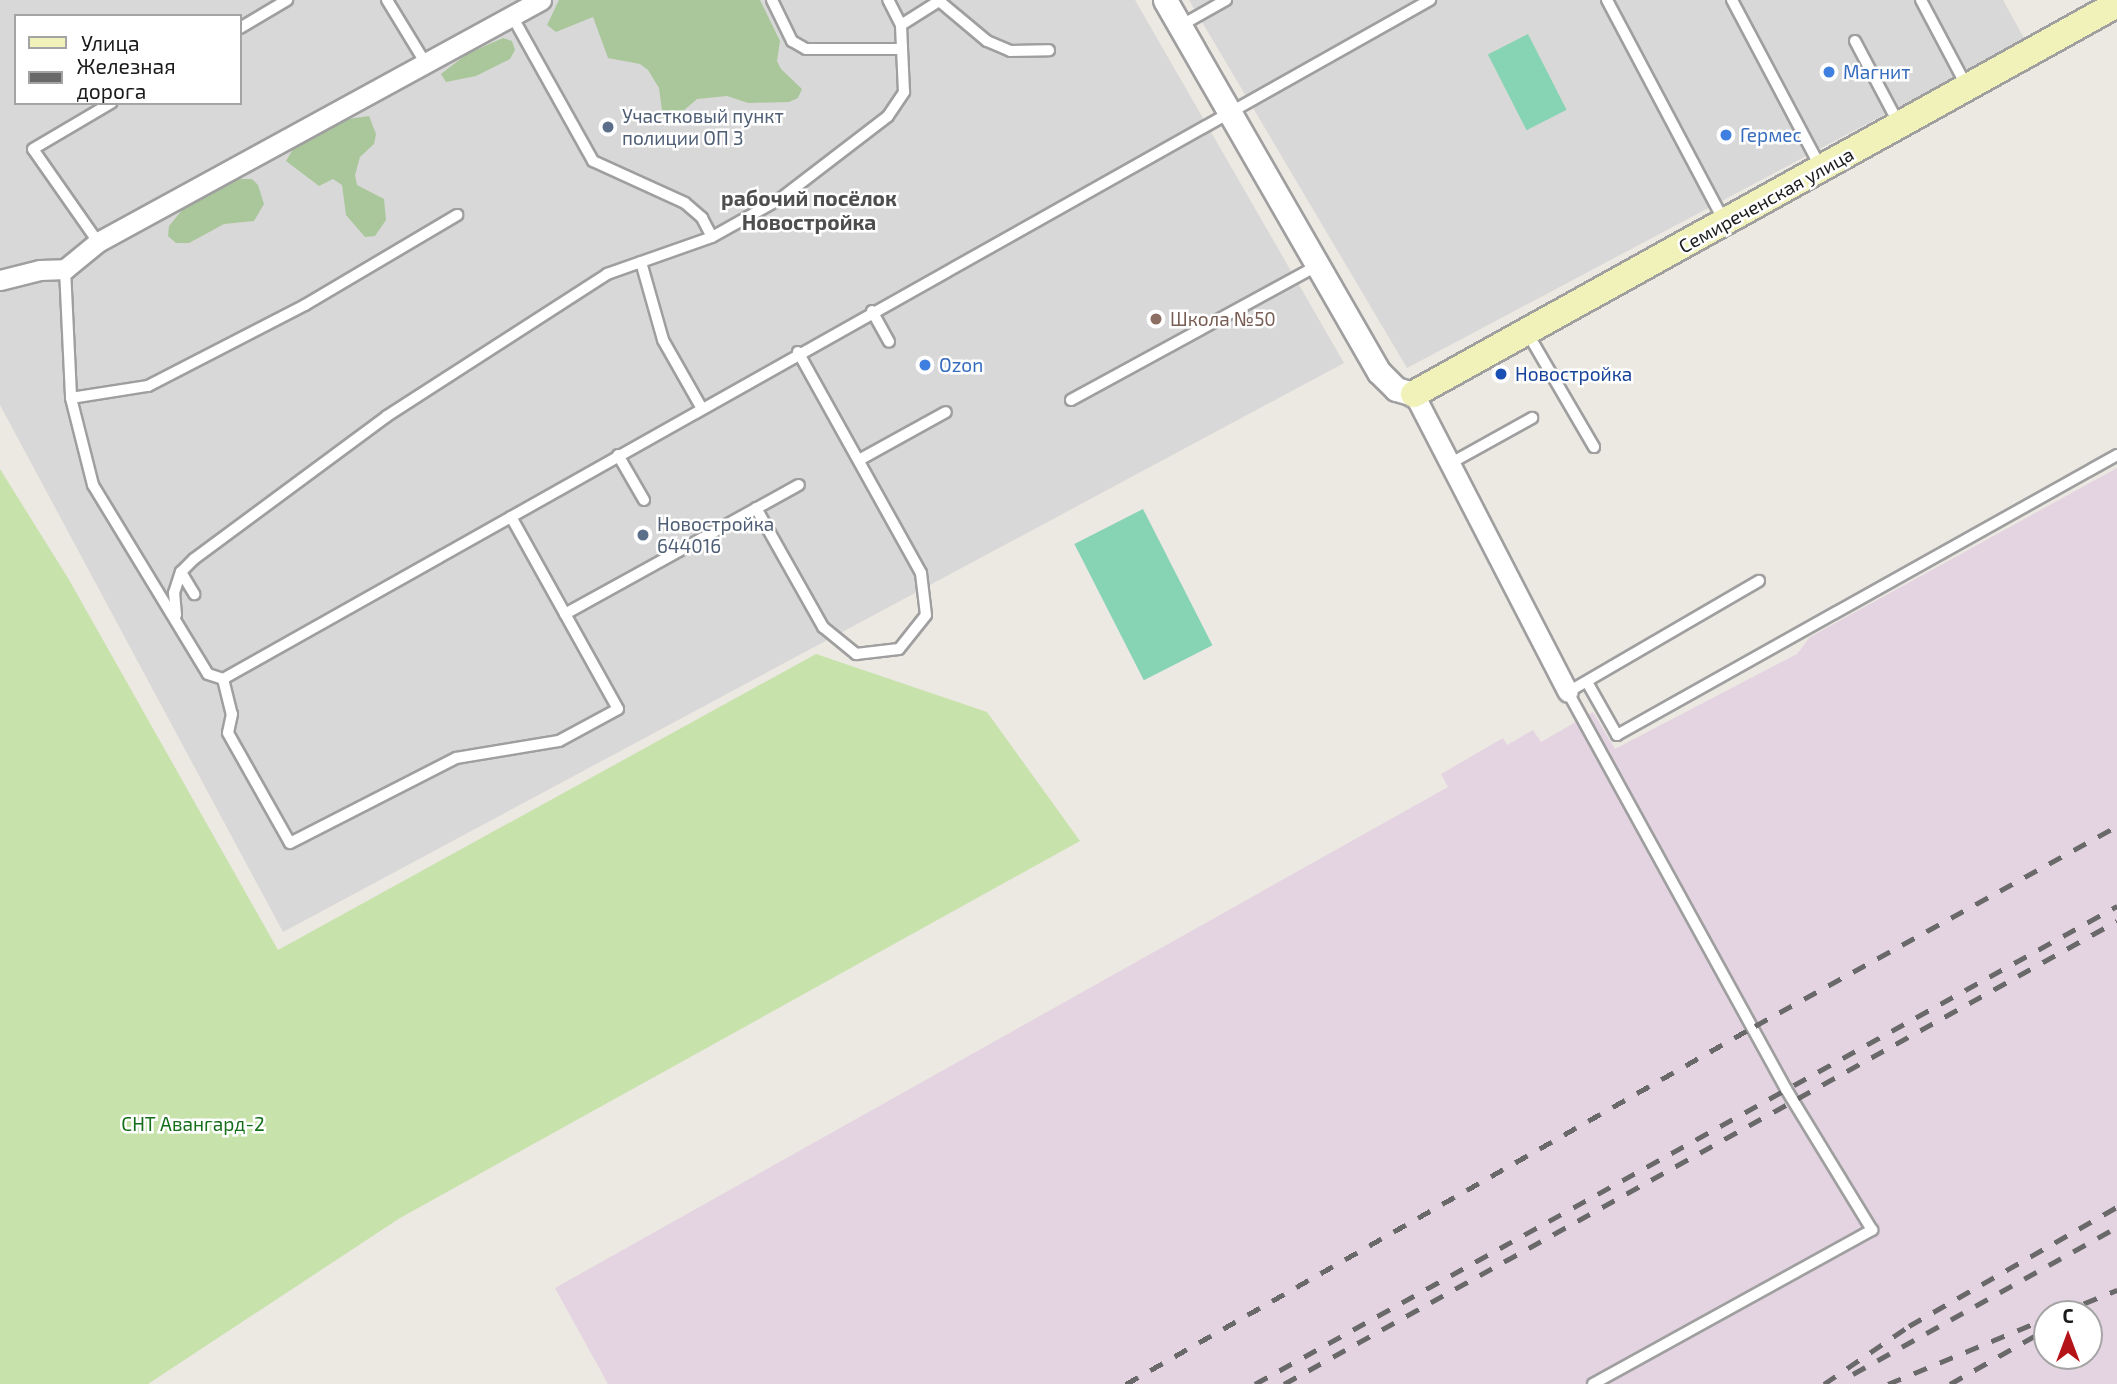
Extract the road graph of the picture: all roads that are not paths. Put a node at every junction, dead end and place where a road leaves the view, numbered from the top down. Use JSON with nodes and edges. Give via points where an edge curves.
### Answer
{"nodes":[{"id":1,"x":287,"y":0,"type":"edge"},
{"id":2,"x":387,"y":0,"type":"edge"},
{"id":3,"x":541,"y":0,"type":"edge"},
{"id":4,"x":772,"y":0,"type":"edge"},
{"id":5,"x":888,"y":0,"type":"edge"},
{"id":6,"x":938,"y":0,"type":"edge"},
{"id":7,"x":1165,"y":0,"type":"edge"},
{"id":8,"x":1226,"y":0,"type":"edge"},
{"id":9,"x":1430,"y":0,"type":"edge"},
{"id":10,"x":1607,"y":0,"type":"edge"},
{"id":11,"x":1732,"y":0,"type":"edge"},
{"id":12,"x":1921,"y":0,"type":"edge"},
{"id":13,"x":2114,"y":11,"type":"edge"},
{"id":14,"x":512,"y":16,"type":"junction"},
{"id":15,"x":901,"y":25,"type":"junction"},
{"id":16,"x":242,"y":26,"type":"edge"},
{"id":17,"x":1180,"y":26,"type":"junction"},
{"id":18,"x":1855,"y":41,"type":"dead end"},
{"id":19,"x":902,"y":49,"type":"junction"},
{"id":20,"x":1048,"y":50,"type":"dead end"},
{"id":21,"x":426,"y":64,"type":"junction"},
{"id":22,"x":1967,"y":88,"type":"junction"},
{"id":23,"x":108,"y":105,"type":"edge"},
{"id":24,"x":1228,"y":111,"type":"junction"},
{"id":25,"x":1900,"y":126,"type":"junction"},
{"id":26,"x":1822,"y":169,"type":"junction"},
{"id":27,"x":457,"y":215,"type":"dead end"},
{"id":28,"x":1725,"y":223,"type":"junction"},
{"id":29,"x":712,"y":237,"type":"junction"},
{"id":30,"x":98,"y":242,"type":"junction"},
{"id":31,"x":641,"y":262,"type":"junction"},
{"id":32,"x":1317,"y":266,"type":"junction"},
{"id":33,"x":65,"y":269,"type":"junction"},
{"id":34,"x":0,"y":280,"type":"edge"},
{"id":35,"x":872,"y":311,"type":"junction"},
{"id":36,"x":1527,"y":334,"type":"junction"},
{"id":37,"x":889,"y":342,"type":"dead end"},
{"id":38,"x":799,"y":352,"type":"junction"},
{"id":39,"x":1413,"y":394,"type":"junction"},
{"id":40,"x":71,"y":398,"type":"junction"},
{"id":41,"x":1071,"y":400,"type":"dead end"},
{"id":42,"x":701,"y":407,"type":"junction"},
{"id":43,"x":946,"y":412,"type":"dead end"},
{"id":44,"x":1532,"y":418,"type":"dead end"},
{"id":45,"x":1594,"y":447,"type":"dead end"},
{"id":46,"x":618,"y":455,"type":"junction"},
{"id":47,"x":2117,"y":455,"type":"edge"},
{"id":48,"x":859,"y":460,"type":"junction"},
{"id":49,"x":1451,"y":463,"type":"junction"},
{"id":50,"x":799,"y":485,"type":"dead end"},
{"id":51,"x":644,"y":500,"type":"dead end"},
{"id":52,"x":756,"y":508,"type":"junction"},
{"id":53,"x":511,"y":517,"type":"junction"},
{"id":54,"x":181,"y":572,"type":"junction"},
{"id":55,"x":1759,"y":581,"type":"dead end"},
{"id":56,"x":194,"y":594,"type":"dead end"},
{"id":57,"x":565,"y":614,"type":"junction"},
{"id":58,"x":177,"y":619,"type":"junction"},
{"id":59,"x":223,"y":679,"type":"junction"},
{"id":60,"x":1587,"y":682,"type":"junction"},
{"id":61,"x":1568,"y":692,"type":"junction"},
{"id":62,"x":1593,"y":1384,"type":"edge"}],
"edges":[{"from":1,"to":16,"type":"lane"},
{"from":2,"to":21,"type":"lane"},
{"from":3,"to":14,"type":"street"},
{"from":4,"to":19,"type":"lane","via":[[792,41],[806,49]]},
{"from":5,"to":15,"type":"lane"},
{"from":6,"to":15,"type":"lane"},
{"from":6,"to":20,"type":"lane","via":[[987,41],[1010,51]]},
{"from":7,"to":17,"type":"street"},
{"from":8,"to":17,"type":"lane"},
{"from":9,"to":24,"type":"lane"},
{"from":10,"to":28,"type":"lane"},
{"from":11,"to":26,"type":"lane"},
{"from":12,"to":22,"type":"lane"},
{"from":13,"to":22,"type":"main road","name":"Семиреченская улица"},
{"from":14,"to":21,"type":"street"},
{"from":14,"to":29,"type":"lane","via":[[593,161],[685,203],[702,218]]},
{"from":15,"to":19,"type":"lane"},
{"from":17,"to":24,"type":"street"},
{"from":18,"to":25,"type":"lane"},
{"from":19,"to":29,"type":"lane","via":[[904,92],[888,116],[780,199]]},
{"from":21,"to":30,"type":"street"},
{"from":22,"to":25,"type":"main road","name":"Семиреченская улица"},
{"from":23,"to":30,"type":"lane","via":[[33,149]]},
{"from":24,"to":32,"type":"street"},
{"from":24,"to":35,"type":"lane"},
{"from":25,"to":26,"type":"main road","name":"Семиреченская улица"},
{"from":26,"to":28,"type":"main road","name":"Семиреченская улица"},
{"from":27,"to":40,"type":"lane","via":[[305,305],[148,386]]},
{"from":28,"to":36,"type":"main road","name":"Семиреченская улица"},
{"from":29,"to":31,"type":"lane"},
{"from":30,"to":33,"type":"street"},
{"from":31,"to":42,"type":"lane","via":[[663,340]]},
{"from":31,"to":54,"type":"lane","via":[[607,274],[398,408]]},
{"from":32,"to":39,"type":"street","via":[[1379,373],[1396,389]]},
{"from":32,"to":41,"type":"lane"},
{"from":33,"to":34,"type":"street"},
{"from":33,"to":40,"type":"lane"},
{"from":35,"to":37,"type":"lane"},
{"from":35,"to":38,"type":"lane"},
{"from":36,"to":39,"type":"main road","name":"Семиреченская улица"},
{"from":36,"to":45,"type":"lane"},
{"from":38,"to":42,"type":"lane"},
{"from":38,"to":48,"type":"lane"},
{"from":39,"to":49,"type":"street"},
{"from":40,"to":58,"type":"lane","via":[[74,428],[93,485]]},
{"from":42,"to":46,"type":"lane"},
{"from":43,"to":48,"type":"lane"},
{"from":44,"to":49,"type":"lane"},
{"from":46,"to":51,"type":"lane"},
{"from":46,"to":53,"type":"lane"},
{"from":47,"to":60,"type":"lane","via":[[1617,735]]},
{"from":48,"to":52,"type":"lane","via":[[921,573],[926,615],[899,649],[856,654],[823,627]]},
{"from":49,"to":61,"type":"street"},
{"from":50,"to":52,"type":"lane"},
{"from":52,"to":57,"type":"lane"},
{"from":53,"to":57,"type":"lane"},
{"from":53,"to":59,"type":"lane"},
{"from":54,"to":56,"type":"lane"},
{"from":54,"to":58,"type":"lane","via":[[174,593]]},
{"from":55,"to":60,"type":"lane"},
{"from":57,"to":59,"type":"lane","via":[[618,709],[559,741],[456,758],[290,843],[228,733],[232,714]]},
{"from":58,"to":59,"type":"lane","via":[[208,674]]},
{"from":60,"to":61,"type":"lane"},
{"from":61,"to":62,"type":"lane","via":[[1786,1089],[1872,1230]]}]}
